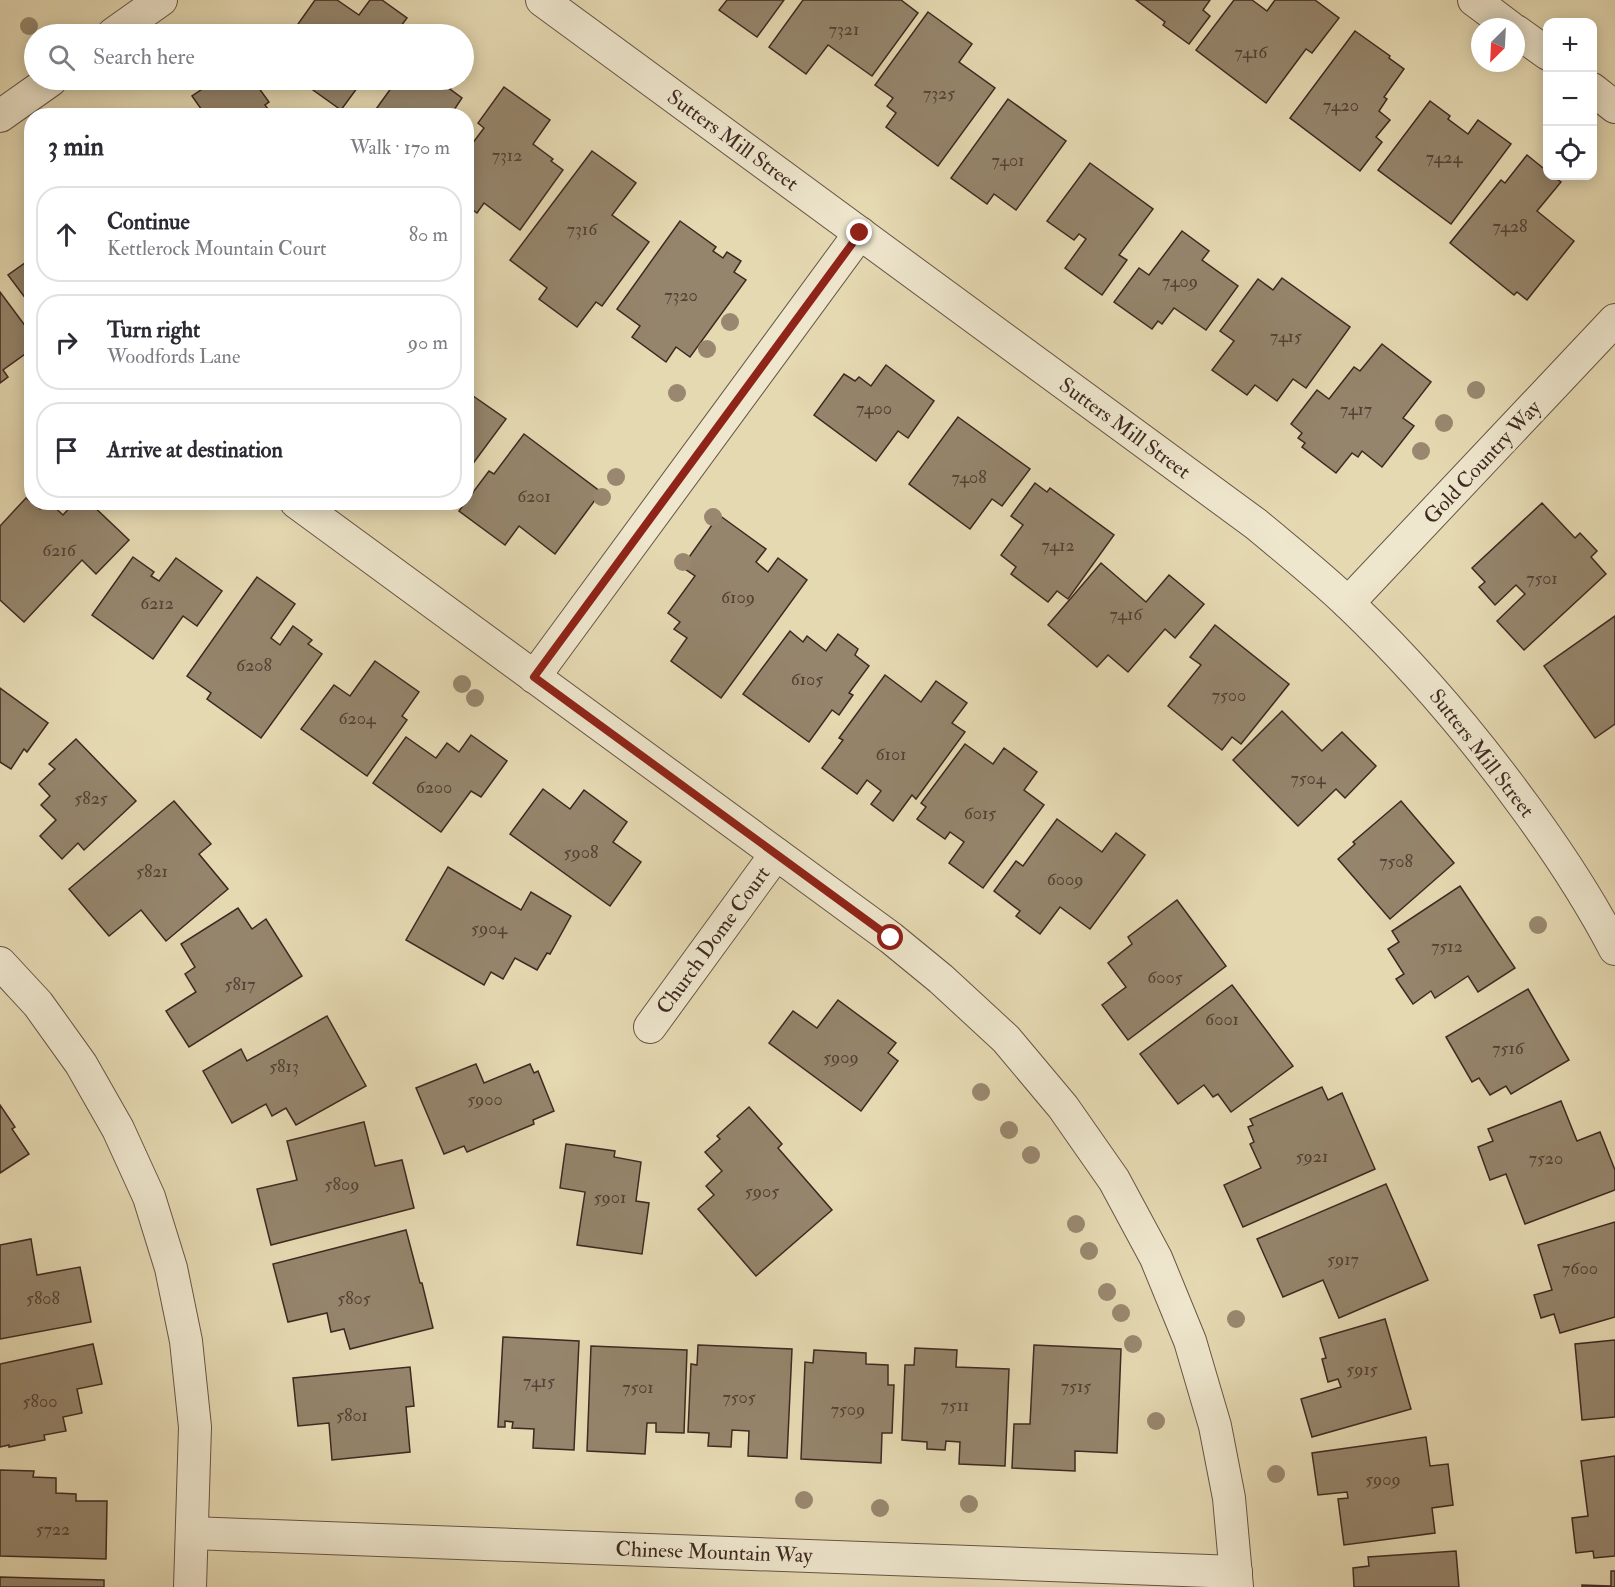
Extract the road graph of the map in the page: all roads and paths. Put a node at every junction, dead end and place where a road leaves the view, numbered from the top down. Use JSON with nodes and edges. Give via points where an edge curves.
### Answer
{"nodes":[{"id":1,"x":160,"y":0,"type":"edge"},
{"id":2,"x":542,"y":0,"type":"edge"},
{"id":3,"x":1474,"y":0,"type":"edge"},
{"id":4,"x":1498,"y":18,"type":"edge"},
{"id":5,"x":127,"y":24,"type":"edge"},
{"id":6,"x":1525,"y":37,"type":"edge"},
{"id":7,"x":1543,"y":50,"type":"edge"},
{"id":8,"x":37,"y":90,"type":"edge"},
{"id":9,"x":1597,"y":92,"type":"edge"},
{"id":10,"x":1615,"y":107,"type":"edge"},
{"id":11,"x":0,"y":116,"type":"edge"},
{"id":12,"x":860,"y":233,"type":"junction"},
{"id":13,"x":1615,"y":320,"type":"edge"},
{"id":14,"x":307,"y":510,"type":"edge"},
{"id":15,"x":1348,"y":603,"type":"junction"},
{"id":16,"x":534,"y":677,"type":"junction"},
{"id":17,"x":776,"y":854,"type":"junction"},
{"id":18,"x":1615,"y":949,"type":"edge"},
{"id":19,"x":0,"y":963,"type":"edge"},
{"id":20,"x":650,"y":1027,"type":"dead end"},
{"id":21,"x":192,"y":1533,"type":"junction"},
{"id":22,"x":1237,"y":1579,"type":"edge"},
{"id":23,"x":190,"y":1587,"type":"edge"}],
"edges":[{"from":1,"to":5,"type":"street"},
{"from":2,"to":12,"type":"street","name":"Sutters Mill Street"},
{"from":3,"to":4,"type":"street"},
{"from":6,"to":7,"type":"street"},
{"from":8,"to":11,"type":"street"},
{"from":9,"to":10,"type":"street"},
{"from":12,"to":15,"type":"street","name":"Sutters Mill Street","via":[[1256,524]]},
{"from":12,"to":16,"type":"street"},
{"from":13,"to":15,"type":"street","name":"Gold Country Way"},
{"from":14,"to":16,"type":"street"},
{"from":15,"to":18,"type":"street","name":"Sutters Mill Street","via":[[1432,688],[1494,764],[1551,843]]},
{"from":16,"to":17,"type":"street"},
{"from":17,"to":20,"type":"street","name":"Church Dome Court"},
{"from":17,"to":22,"type":"street","via":[[891,938],[1006,1039],[1064,1107],[1114,1180],[1156,1258],[1190,1341],[1215,1425]]},
{"from":19,"to":21,"type":"street","via":[[38,1004],[81,1064],[118,1129],[149,1197],[171,1268],[186,1341],[195,1427]]},
{"from":21,"to":22,"type":"street","name":"Chinese Mountain Way"},
{"from":21,"to":23,"type":"street"}]}
